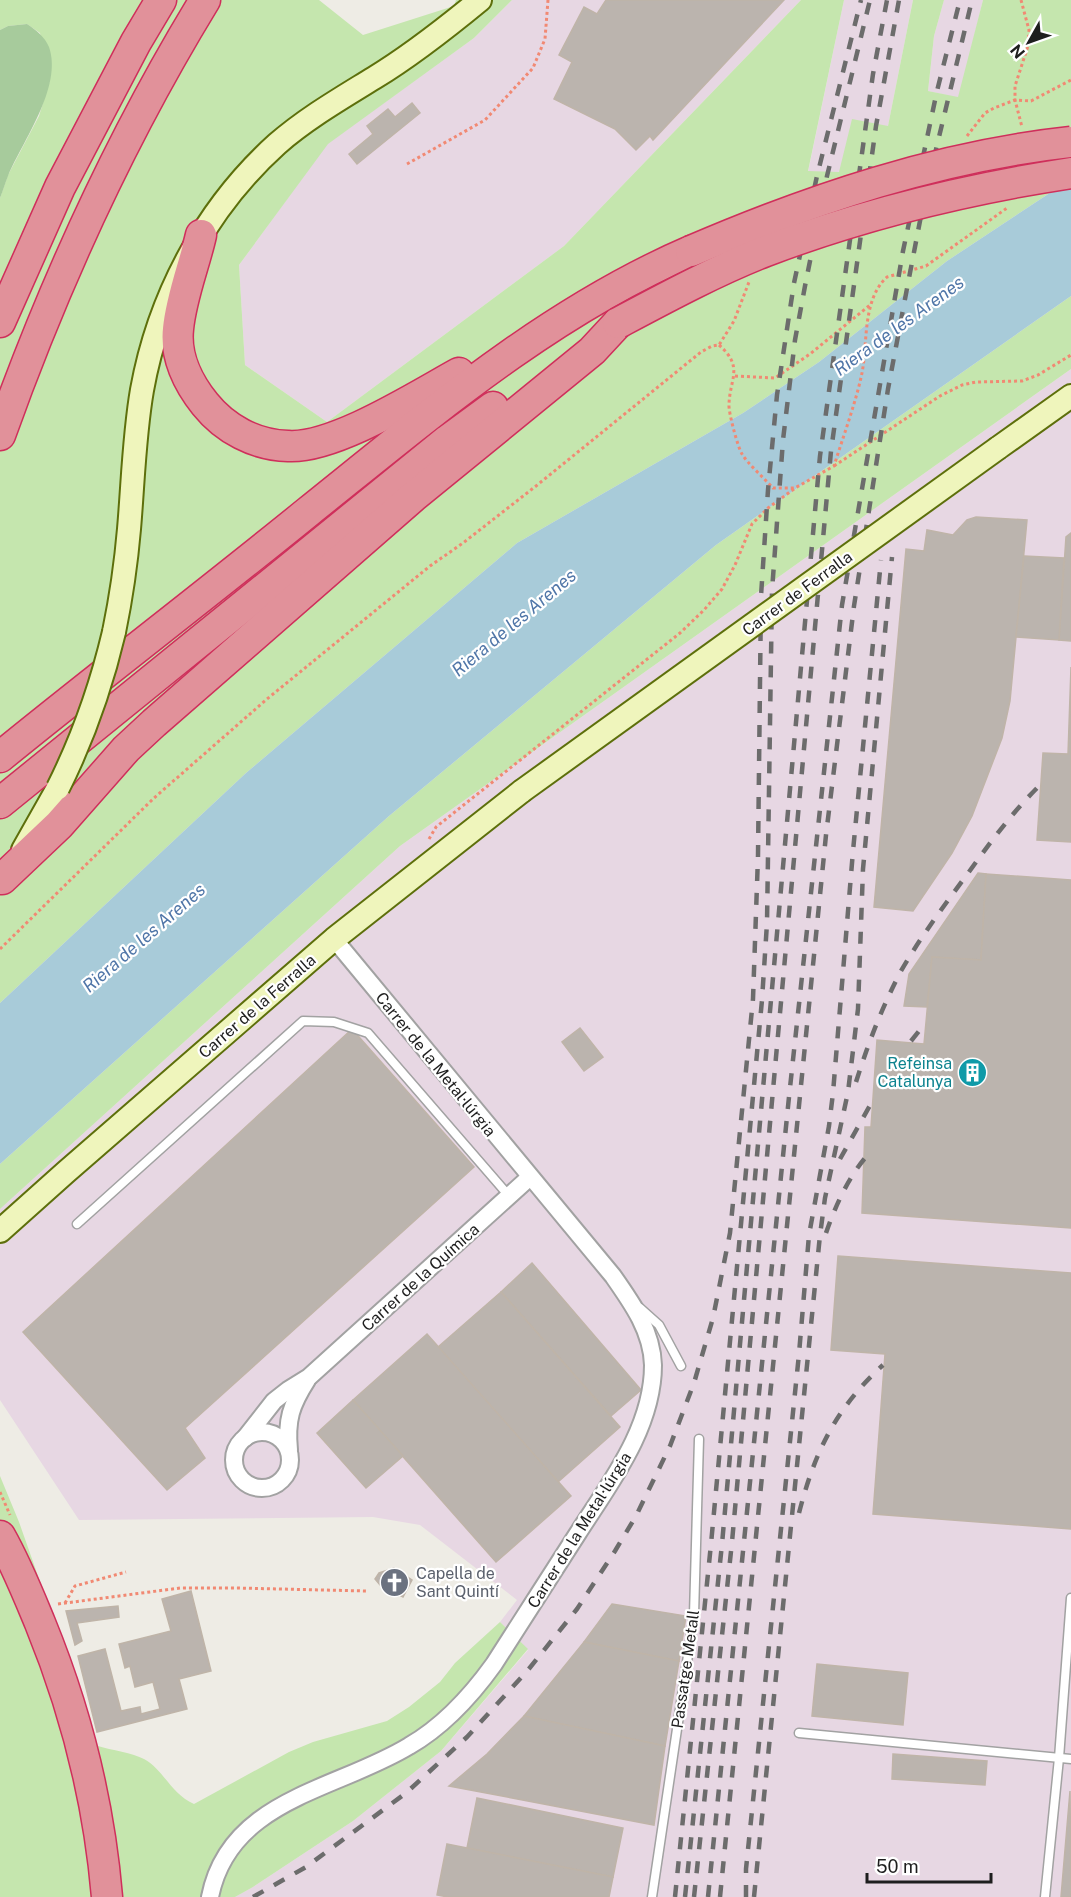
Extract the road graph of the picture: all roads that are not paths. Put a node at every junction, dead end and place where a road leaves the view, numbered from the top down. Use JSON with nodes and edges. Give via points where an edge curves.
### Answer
{"nodes":[{"id":1,"x":161,"y":0,"type":"edge"},
{"id":2,"x":205,"y":0,"type":"edge"},
{"id":3,"x":480,"y":0,"type":"edge"},
{"id":4,"x":1071,"y":142,"type":"edge"},
{"id":5,"x":1071,"y":173,"type":"edge"},
{"id":6,"x":201,"y":235,"type":"junction"},
{"id":7,"x":0,"y":322,"type":"edge"},
{"id":8,"x":526,"y":341,"type":"junction"},
{"id":9,"x":557,"y":370,"type":"junction"},
{"id":10,"x":1071,"y":396,"type":"edge"},
{"id":11,"x":0,"y":435,"type":"edge"},
{"id":12,"x":0,"y":757,"type":"edge"},
{"id":13,"x":522,"y":790,"type":"joint"},
{"id":14,"x":0,"y":803,"type":"edge"},
{"id":15,"x":1,"y":880,"type":"edge"},
{"id":16,"x":333,"y":939,"type":"junction"},
{"id":17,"x":530,"y":1177,"type":"junction"},
{"id":18,"x":509,"y":1197,"type":"junction"},
{"id":19,"x":77,"y":1224,"type":"dead end"},
{"id":20,"x":0,"y":1231,"type":"edge"},
{"id":21,"x":629,"y":1298,"type":"junction"},
{"id":22,"x":681,"y":1366,"type":"dead end"},
{"id":23,"x":309,"y":1377,"type":"junction"},
{"id":24,"x":245,"y":1438,"type":"junction"},
{"id":25,"x":699,"y":1439,"type":"dead end"},
{"id":26,"x":289,"y":1450,"type":"junction"},
{"id":27,"x":7,"y":1530,"type":"edge"},
{"id":28,"x":1071,"y":1598,"type":"edge"},
{"id":29,"x":799,"y":1733,"type":"dead end"},
{"id":30,"x":1059,"y":1758,"type":"junction"},
{"id":31,"x":1071,"y":1759,"type":"edge"},
{"id":32,"x":210,"y":1895,"type":"edge"},
{"id":33,"x":107,"y":1897,"type":"edge"},
{"id":34,"x":652,"y":1897,"type":"edge"},
{"id":35,"x":1044,"y":1897,"type":"edge"}],
"edges":[{"from":1,"to":7,"type":"highway","via":[[60,187]]},
{"from":2,"to":11,"type":"highway","via":[[145,102],[92,207],[52,296]]},
{"from":3,"to":6,"type":"street","via":[[405,58],[312,116],[278,144],[236,186]]},
{"from":4,"to":8,"type":"highway","bridge":true,"via":[[942,165],[847,192],[729,235],[628,281]]},
{"from":5,"to":9,"type":"highway","bridge":true,"via":[[989,187],[844,224],[764,252],[618,323]]},
{"from":6,"to":8,"type":"highway","via":[[180,320],[178,351],[189,379],[208,408],[224,425],[245,436],[289,447],[316,443],[352,430]]},
{"from":6,"to":15,"type":"street","bridge":true,"via":[[169,297],[148,360],[137,424],[126,558],[101,684],[58,788]]},
{"from":8,"to":12,"type":"highway"},
{"from":9,"to":14,"type":"highway","via":[[448,440]]},
{"from":9,"to":15,"type":"highway","via":[[154,723],[59,825]]},
{"from":10,"to":13,"type":"street","name":"Carrer de Ferralla","bridge":true},
{"from":13,"to":16,"type":"street","name":"Carrer de la Ferralla"},
{"from":16,"to":17,"type":"street","name":"Carrer de la Metal·lúrgia"},
{"from":16,"to":20,"type":"street","name":"Carrer de la Ferralla"},
{"from":17,"to":18,"type":"street","name":"Carrer de la Química"},
{"from":17,"to":21,"type":"street","name":"Carrer de la Metal·lúrgia"},
{"from":18,"to":19,"type":"lane","via":[[369,1033],[334,1022],[303,1021]]},
{"from":18,"to":23,"type":"street","name":"Carrer de la Química"},
{"from":21,"to":22,"type":"lane","via":[[659,1325]]},
{"from":21,"to":32,"type":"street","name":"Carrer de la Metal·lúrgia","via":[[646,1332],[653,1364],[642,1420],[625,1459],[494,1664],[454,1711],[427,1735],[373,1766],[281,1805],[253,1824],[221,1862]]},
{"from":23,"to":24,"type":"street","name":"Carrer de la Química","via":[[274,1401]]},
{"from":23,"to":26,"type":"street","name":"Carrer de la Química","via":[[291,1407]]},
{"from":24,"to":26,"type":"street","via":[[270,1433],[278,1436]]},
{"from":24,"to":26,"type":"street","via":[[238,1445],[234,1463],[237,1473],[251,1486],[269,1488],[278,1484],[289,1469]]},
{"from":25,"to":34,"type":"lane","name":"Passatge Metall","via":[[694,1615]]},
{"from":27,"to":33,"type":"highway","via":[[64,1687],[86,1765]]},
{"from":28,"to":30,"type":"lane"},
{"from":29,"to":30,"type":"lane"},
{"from":30,"to":31,"type":"lane"},
{"from":30,"to":35,"type":"lane"}]}
